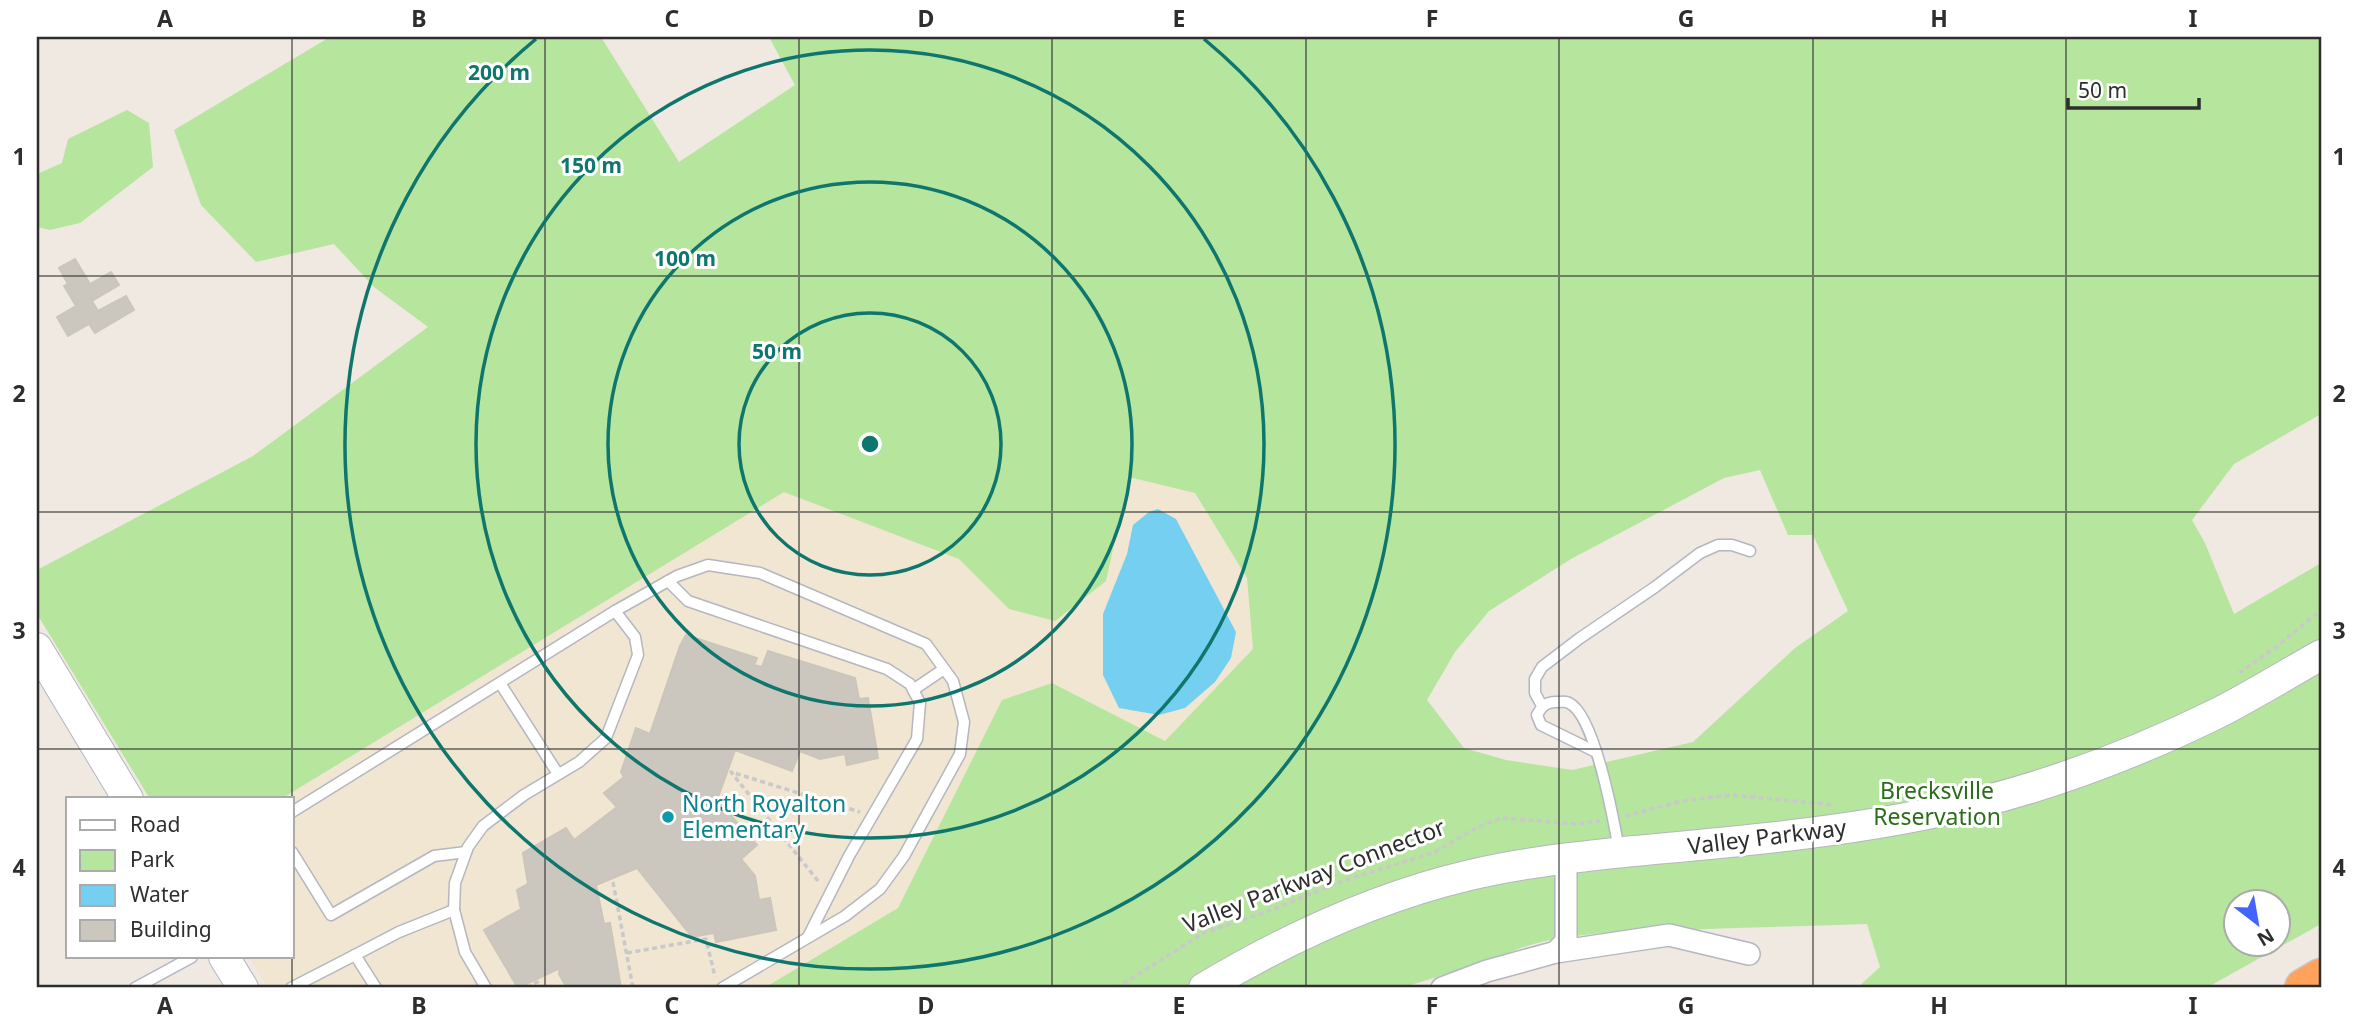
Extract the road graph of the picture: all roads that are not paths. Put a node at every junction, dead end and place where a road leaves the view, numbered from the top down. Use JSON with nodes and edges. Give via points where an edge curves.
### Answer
{"nodes":[{"id":1,"x":1750,"y":551,"type":"dead end"},
{"id":2,"x":668,"y":581,"type":"junction"},
{"id":3,"x":615,"y":611,"type":"junction"},
{"id":4,"x":37,"y":648,"type":"edge"},
{"id":5,"x":2321,"y":655,"type":"edge"},
{"id":6,"x":944,"y":670,"type":"junction"},
{"id":7,"x":500,"y":683,"type":"junction"},
{"id":8,"x":913,"y":690,"type":"junction"},
{"id":9,"x":1542,"y":706,"type":"junction"},
{"id":10,"x":1596,"y":752,"type":"junction"},
{"id":11,"x":558,"y":774,"type":"junction"},
{"id":12,"x":127,"y":797,"type":"edge"},
{"id":13,"x":294,"y":811,"type":"edge"},
{"id":14,"x":466,"y":852,"type":"junction"},
{"id":15,"x":1620,"y":853,"type":"junction"},
{"id":16,"x":294,"y":855,"type":"edge"},
{"id":17,"x":1566,"y":859,"type":"junction"},
{"id":18,"x":454,"y":910,"type":"junction"},
{"id":19,"x":808,"y":937,"type":"junction"},
{"id":20,"x":1556,"y":952,"type":"junction"},
{"id":21,"x":1749,"y":954,"type":"dead end"},
{"id":22,"x":355,"y":955,"type":"junction"},
{"id":23,"x":190,"y":958,"type":"edge"},
{"id":24,"x":225,"y":958,"type":"edge"},
{"id":25,"x":2321,"y":978,"type":"edge"},
{"id":26,"x":135,"y":988,"type":"edge"},
{"id":27,"x":243,"y":988,"type":"edge"},
{"id":28,"x":291,"y":988,"type":"edge"},
{"id":29,"x":376,"y":988,"type":"edge"},
{"id":30,"x":486,"y":988,"type":"edge"},
{"id":31,"x":722,"y":988,"type":"edge"},
{"id":32,"x":1204,"y":988,"type":"edge"},
{"id":33,"x":1442,"y":988,"type":"edge"},
{"id":34,"x":2304,"y":988,"type":"edge"}],
"edges":[{"from":1,"to":9,"type":"lane","via":[[1725,545],[1700,553],[1580,638],[1542,667],[1535,679],[1535,694]]},
{"from":2,"to":3,"type":"lane"},
{"from":2,"to":6,"type":"lane","via":[[708,565],[760,573],[926,644]]},
{"from":2,"to":8,"type":"lane","via":[[688,601],[887,669]]},
{"from":3,"to":7,"type":"lane"},
{"from":3,"to":11,"type":"lane","via":[[635,637],[638,655],[631,678],[606,738]]},
{"from":4,"to":12,"type":"street"},
{"from":5,"to":15,"type":"street","name":"Valley Parkway","via":[[2220,712],[2132,752],[2018,794],[1828,831]]},
{"from":6,"to":8,"type":"lane"},
{"from":6,"to":19,"type":"lane","via":[[953,681],[964,722],[960,754],[904,856],[880,889]]},
{"from":7,"to":11,"type":"lane"},
{"from":7,"to":13,"type":"lane"},
{"from":8,"to":19,"type":"lane","via":[[920,703],[918,739]]},
{"from":9,"to":10,"type":"lane","via":[[1537,715],[1541,725]]},
{"from":9,"to":10,"type":"lane","via":[[1553,701],[1569,703],[1578,712]]},
{"from":10,"to":15,"type":"lane","via":[[1606,778]]},
{"from":11,"to":14,"type":"lane","via":[[483,826]]},
{"from":14,"to":16,"type":"lane","via":[[434,856],[331,915]]},
{"from":14,"to":18,"type":"lane","via":[[455,883]]},
{"from":15,"to":17,"type":"street","name":"Valley Parkway"},
{"from":17,"to":20,"type":"street","via":[[1566,941]]},
{"from":17,"to":32,"type":"street","name":"Valley Parkway","via":[[1470,874],[1397,895],[1331,921]]},
{"from":18,"to":22,"type":"lane"},
{"from":18,"to":30,"type":"lane","via":[[465,952]]},
{"from":19,"to":31,"type":"lane"},
{"from":20,"to":21,"type":"street","via":[[1669,935]]},
{"from":20,"to":33,"type":"street"},
{"from":22,"to":28,"type":"lane"},
{"from":22,"to":29,"type":"lane"},
{"from":23,"to":26,"type":"lane"},
{"from":24,"to":27,"type":"street"},
{"from":25,"to":34,"type":"highway"}]}
